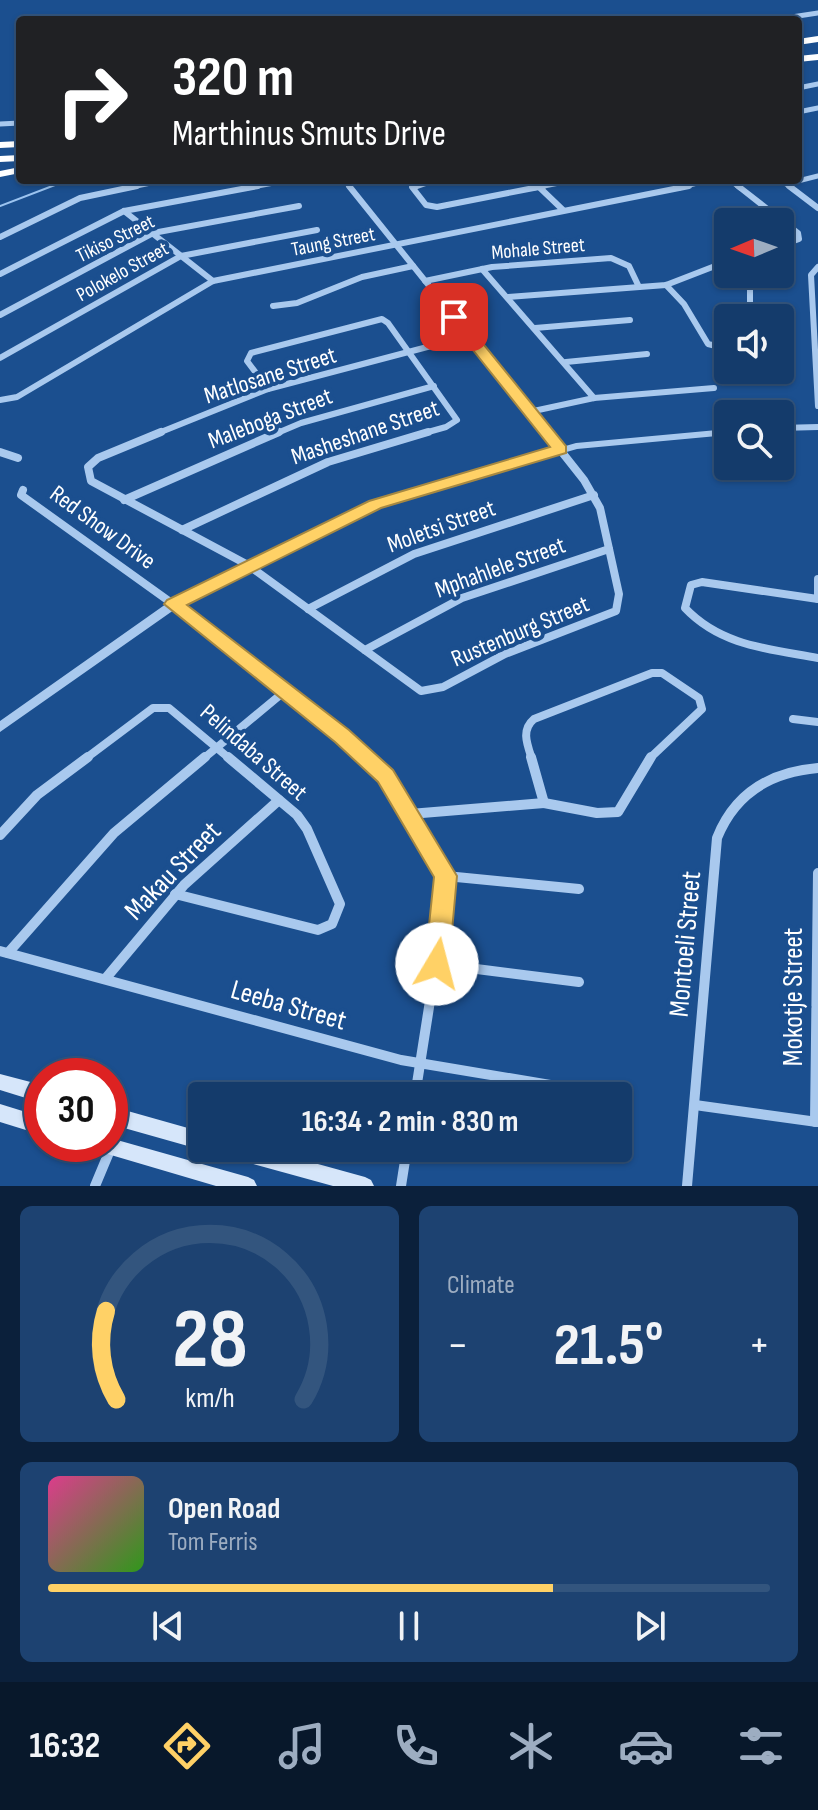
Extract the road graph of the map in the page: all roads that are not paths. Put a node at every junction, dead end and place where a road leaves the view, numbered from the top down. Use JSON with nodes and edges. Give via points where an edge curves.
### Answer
{"nodes":[{"id":1,"x":146,"y":184,"type":"edge"},
{"id":2,"x":269,"y":184,"type":"edge"},
{"id":3,"x":347,"y":184,"type":"edge"},
{"id":4,"x":414,"y":184,"type":"edge"},
{"id":5,"x":537,"y":184,"type":"edge"},
{"id":6,"x":555,"y":184,"type":"edge"},
{"id":7,"x":686,"y":184,"type":"edge"},
{"id":8,"x":735,"y":184,"type":"edge"},
{"id":9,"x":786,"y":184,"type":"edge"},
{"id":10,"x":540,"y":187,"type":"junction"},
{"id":11,"x":299,"y":206,"type":"dead end"},
{"id":12,"x":766,"y":208,"type":"edge"},
{"id":13,"x":818,"y":208,"type":"edge"},
{"id":14,"x":563,"y":210,"type":"junction"},
{"id":15,"x":124,"y":211,"type":"junction"},
{"id":16,"x":317,"y":230,"type":"dead end"},
{"id":17,"x":153,"y":233,"type":"junction"},
{"id":18,"x":0,"y":237,"type":"edge"},
{"id":19,"x":396,"y":244,"type":"junction"},
{"id":20,"x":181,"y":256,"type":"junction"},
{"id":21,"x":413,"y":266,"type":"junction"},
{"id":22,"x":714,"y":266,"type":"edge"},
{"id":23,"x":818,"y":267,"type":"edge"},
{"id":24,"x":482,"y":269,"type":"junction"},
{"id":25,"x":0,"y":274,"type":"edge"},
{"id":26,"x":213,"y":281,"type":"junction"},
{"id":27,"x":425,"y":281,"type":"junction"},
{"id":28,"x":815,"y":283,"type":"edge"},
{"id":29,"x":666,"y":285,"type":"junction"},
{"id":30,"x":639,"y":287,"type":"junction"},
{"id":31,"x":508,"y":297,"type":"junction"},
{"id":32,"x":273,"y":306,"type":"dead end"},
{"id":33,"x":815,"y":314,"type":"edge"},
{"id":34,"x":0,"y":315,"type":"edge"},
{"id":35,"x":630,"y":320,"type":"dead end"},
{"id":36,"x":535,"y":328,"type":"junction"},
{"id":37,"x":469,"y":336,"type":"junction"},
{"id":38,"x":714,"y":346,"type":"edge"},
{"id":39,"x":816,"y":347,"type":"edge"},
{"id":40,"x":410,"y":352,"type":"junction"},
{"id":41,"x":647,"y":354,"type":"dead end"},
{"id":42,"x":0,"y":358,"type":"edge"},
{"id":43,"x":566,"y":362,"type":"junction"},
{"id":44,"x":818,"y":384,"type":"edge"},
{"id":45,"x":434,"y":386,"type":"junction"},
{"id":46,"x":714,"y":388,"type":"dead end"},
{"id":47,"x":268,"y":389,"type":"junction"},
{"id":48,"x":594,"y":398,"type":"junction"},
{"id":49,"x":3,"y":400,"type":"edge"},
{"id":50,"x":818,"y":406,"type":"edge"},
{"id":51,"x":529,"y":412,"type":"junction"},
{"id":52,"x":818,"y":427,"type":"edge"},
{"id":53,"x":794,"y":428,"type":"edge"},
{"id":54,"x":714,"y":433,"type":"edge"},
{"id":55,"x":560,"y":449,"type":"junction"},
{"id":56,"x":0,"y":452,"type":"edge"},
{"id":57,"x":18,"y":458,"type":"dead end"},
{"id":58,"x":88,"y":467,"type":"joint"},
{"id":59,"x":23,"y":490,"type":"dead end"},
{"id":60,"x":594,"y":495,"type":"junction"},
{"id":61,"x":124,"y":500,"type":"junction"},
{"id":62,"x":182,"y":530,"type":"junction"},
{"id":63,"x":609,"y":549,"type":"junction"},
{"id":64,"x":248,"y":565,"type":"junction"},
{"id":65,"x":818,"y":579,"type":"edge"},
{"id":66,"x":818,"y":599,"type":"edge"},
{"id":67,"x":173,"y":604,"type":"junction"},
{"id":68,"x":308,"y":609,"type":"junction"},
{"id":69,"x":365,"y":650,"type":"junction"},
{"id":70,"x":818,"y":658,"type":"edge"},
{"id":71,"x":285,"y":691,"type":"junction"},
{"id":72,"x":793,"y":719,"type":"dead end"},
{"id":73,"x":818,"y":722,"type":"edge"},
{"id":74,"x":0,"y":727,"type":"edge"},
{"id":75,"x":219,"y":748,"type":"junction"},
{"id":76,"x":818,"y":768,"type":"edge"},
{"id":77,"x":279,"y":800,"type":"junction"},
{"id":78,"x":544,"y":803,"type":"junction"},
{"id":79,"x":410,"y":814,"type":"junction"},
{"id":80,"x":0,"y":835,"type":"edge"},
{"id":81,"x":818,"y":873,"type":"edge"},
{"id":82,"x":446,"y":876,"type":"junction"},
{"id":83,"x":579,"y":889,"type":"dead end"},
{"id":84,"x":175,"y":894,"type":"junction"},
{"id":85,"x":4,"y":952,"type":"edge"},
{"id":86,"x":437,"y":964,"type":"junction"},
{"id":87,"x":106,"y":978,"type":"junction"},
{"id":88,"x":579,"y":982,"type":"dead end"},
{"id":89,"x":420,"y":1065,"type":"junction"},
{"id":90,"x":0,"y":1082,"type":"edge"},
{"id":91,"x":417,"y":1082,"type":"edge"},
{"id":92,"x":529,"y":1082,"type":"edge"},
{"id":93,"x":24,"y":1089,"type":"edge"},
{"id":94,"x":695,"y":1105,"type":"junction"},
{"id":95,"x":0,"y":1113,"type":"edge"},
{"id":96,"x":24,"y":1120,"type":"edge"},
{"id":97,"x":128,"y":1120,"type":"edge"},
{"id":98,"x":817,"y":1122,"type":"edge"},
{"id":99,"x":188,"y":1137,"type":"edge"},
{"id":100,"x":128,"y":1152,"type":"edge"},
{"id":101,"x":101,"y":1162,"type":"edge"},
{"id":102,"x":278,"y":1162,"type":"edge"},
{"id":103,"x":405,"y":1162,"type":"edge"},
{"id":104,"x":95,"y":1186,"type":"edge"},
{"id":105,"x":248,"y":1186,"type":"edge"},
{"id":106,"x":365,"y":1186,"type":"edge"},
{"id":107,"x":401,"y":1186,"type":"edge"},
{"id":108,"x":687,"y":1186,"type":"edge"}],
"edges":[{"from":1,"to":18,"type":"street","via":[[80,198]]},
{"from":2,"to":15,"type":"street"},
{"from":3,"to":19,"type":"street","name":"Rustenburg Street"},
{"from":4,"to":10,"type":"street","via":[[411,188],[424,204],[437,207]]},
{"from":5,"to":10,"type":"street"},
{"from":6,"to":10,"type":"street"},
{"from":7,"to":14,"type":"street","name":"Taung Street"},
{"from":8,"to":12,"type":"street"},
{"from":9,"to":13,"type":"street"},
{"from":10,"to":14,"type":"street"},
{"from":11,"to":17,"type":"street","name":"Tikiso Street"},
{"from":14,"to":19,"type":"street","name":"Taung Street"},
{"from":15,"to":17,"type":"street"},
{"from":15,"to":25,"type":"street"},
{"from":16,"to":20,"type":"street","name":"Polokelo Street"},
{"from":17,"to":20,"type":"street"},
{"from":17,"to":34,"type":"street","name":"Tikiso Street"},
{"from":19,"to":21,"type":"street","name":"Rustenburg Street"},
{"from":19,"to":26,"type":"street","name":"Taung Street"},
{"from":20,"to":26,"type":"street"},
{"from":20,"to":42,"type":"street","name":"Polokelo Street"},
{"from":21,"to":27,"type":"street","name":"Rustenburg Street"},
{"from":21,"to":32,"type":"street"},
{"from":22,"to":29,"type":"street"},
{"from":23,"to":28,"type":"street","via":[[812,273]]},
{"from":24,"to":27,"type":"street","name":"Mohale Street"},
{"from":24,"to":30,"type":"street","name":"Mohale Street","via":[[611,258],[629,266]]},
{"from":24,"to":31,"type":"street"},
{"from":26,"to":49,"type":"street","name":"Taung Street","via":[[31,389]]},
{"from":27,"to":37,"type":"street","name":"Rustenburg Street"},
{"from":28,"to":33,"type":"street"},
{"from":29,"to":30,"type":"street"},
{"from":29,"to":38,"type":"street"},
{"from":30,"to":31,"type":"street"},
{"from":31,"to":36,"type":"street"},
{"from":33,"to":39,"type":"street"},
{"from":35,"to":36,"type":"street"},
{"from":36,"to":43,"type":"street"},
{"from":37,"to":40,"type":"street","name":"Matlosane Street"},
{"from":37,"to":51,"type":"street","name":"Rustenburg Street"},
{"from":39,"to":44,"type":"street"},
{"from":40,"to":45,"type":"street","name":"Masheshane Street"},
{"from":40,"to":47,"type":"street","name":"Matlosane Street"},
{"from":40,"to":47,"type":"street","name":"Masheshane Street","via":[[382,319],[251,353],[247,361]]},
{"from":41,"to":43,"type":"street"},
{"from":43,"to":48,"type":"street"},
{"from":44,"to":50,"type":"street"},
{"from":45,"to":61,"type":"street","name":"Maleboga Street","via":[[301,423]]},
{"from":45,"to":62,"type":"street","name":"Masheshane Street","via":[[456,416],[452,425],[328,462]]},
{"from":46,"to":48,"type":"street"},
{"from":47,"to":58,"type":"street","name":"Matlosane Street","via":[[98,458]]},
{"from":48,"to":51,"type":"street"},
{"from":51,"to":55,"type":"street","name":"Rustenburg Street"},
{"from":52,"to":53,"type":"street"},
{"from":54,"to":55,"type":"street"},
{"from":55,"to":60,"type":"street","name":"Rustenburg Street"},
{"from":55,"to":64,"type":"street","via":[[375,504]]},
{"from":56,"to":57,"type":"street"},
{"from":58,"to":61,"type":"street","name":"Rustenburg Street","via":[[95,485]]},
{"from":59,"to":67,"type":"street","name":"Red Show Drive","via":[[21,495]]},
{"from":60,"to":63,"type":"street","name":"Rustenburg Street"},
{"from":60,"to":68,"type":"street","name":"Moletsi Street","via":[[414,554]]},
{"from":61,"to":62,"type":"street","name":"Rustenburg Street"},
{"from":62,"to":64,"type":"street","name":"Rustenburg Street"},
{"from":63,"to":69,"type":"street","name":"Mphahlele Street","via":[[462,598]]},
{"from":63,"to":69,"type":"street","name":"Rustenburg Street","via":[[620,600],[616,611],[505,654],[443,687],[421,691]]},
{"from":64,"to":67,"type":"street"},
{"from":64,"to":68,"type":"street","name":"Rustenburg Street"},
{"from":65,"to":66,"type":"street"},
{"from":66,"to":70,"type":"street","via":[[702,582],[691,585],[685,608],[738,643]]},
{"from":67,"to":71,"type":"street","name":"Red Show Drive"},
{"from":67,"to":74,"type":"street"},
{"from":68,"to":69,"type":"street","name":"Rustenburg Street"},
{"from":71,"to":75,"type":"street"},
{"from":71,"to":79,"type":"street","name":"Red Show Drive","via":[[377,765]]},
{"from":72,"to":73,"type":"street"},
{"from":75,"to":77,"type":"street","name":"Pelindaba Street"},
{"from":75,"to":80,"type":"street","name":"Pelindaba Street","via":[[174,709],[153,708],[37,795]]},
{"from":75,"to":85,"type":"street","via":[[114,833]]},
{"from":76,"to":94,"type":"street","name":"Montoeli Street","via":[[787,771],[763,782],[738,799],[722,823]]},
{"from":77,"to":84,"type":"street","name":"Makau Street"},
{"from":77,"to":84,"type":"street","name":"Pelindaba Street","via":[[302,821],[339,896],[332,924],[318,930]]},
{"from":78,"to":78,"type":"street","via":[[618,812],[648,760],[699,714],[699,698],[662,673],[652,673],[534,719],[525,736]]},
{"from":78,"to":79,"type":"street"},
{"from":79,"to":82,"type":"street","name":"Red Show Drive"},
{"from":81,"to":98,"type":"street","name":"Mokotje Street"},
{"from":82,"to":83,"type":"street"},
{"from":82,"to":86,"type":"street"},
{"from":84,"to":87,"type":"street","name":"Makau Street"},
{"from":85,"to":87,"type":"street","name":"Leeba Street"},
{"from":86,"to":88,"type":"street"},
{"from":86,"to":89,"type":"street"},
{"from":87,"to":89,"type":"street","name":"Leeba Street"},
{"from":89,"to":91,"type":"street"},
{"from":89,"to":92,"type":"street","name":"Leeba Street"},
{"from":90,"to":93,"type":"main road"},
{"from":94,"to":98,"type":"street"},
{"from":94,"to":108,"type":"street","name":"Montoeli Street"},
{"from":95,"to":96,"type":"main road"},
{"from":97,"to":99,"type":"main road"},
{"from":100,"to":105,"type":"main road"},
{"from":101,"to":104,"type":"street"},
{"from":102,"to":106,"type":"main road"},
{"from":103,"to":107,"type":"street"}]}
